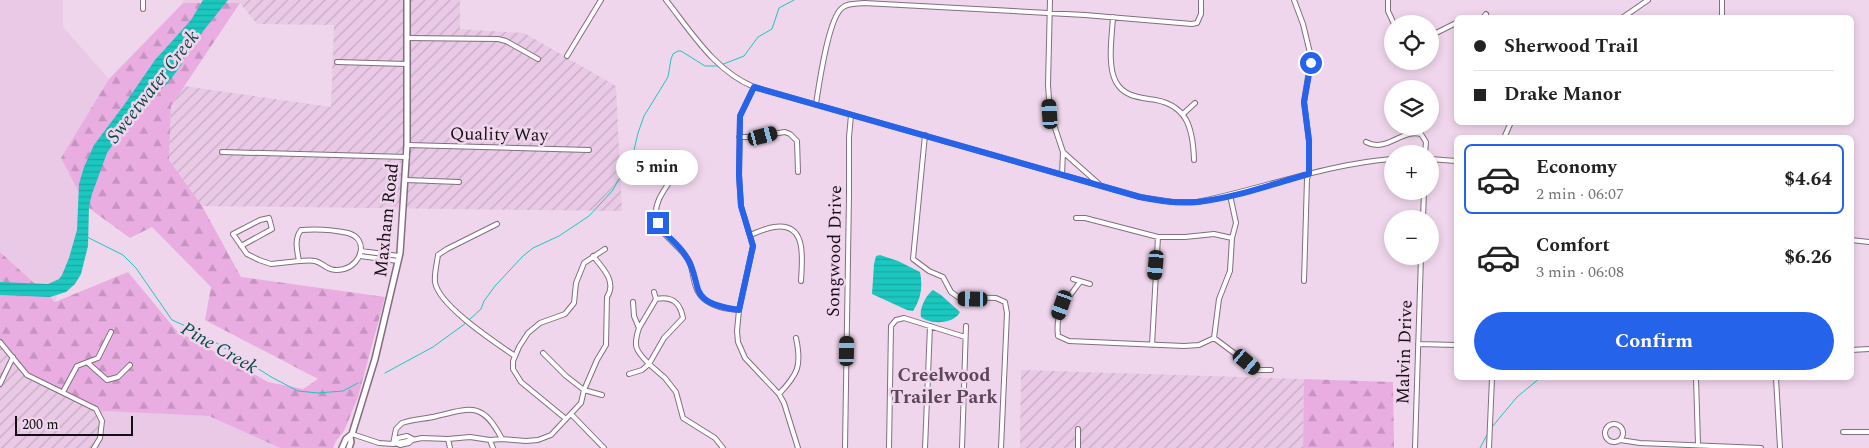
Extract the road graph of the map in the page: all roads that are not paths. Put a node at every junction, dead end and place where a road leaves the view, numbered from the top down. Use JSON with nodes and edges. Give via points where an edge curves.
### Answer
{"nodes":[{"id":1,"x":144,"y":0,"type":"edge"},
{"id":2,"x":407,"y":0,"type":"edge"},
{"id":3,"x":601,"y":0,"type":"edge"},
{"id":4,"x":666,"y":0,"type":"edge"},
{"id":5,"x":940,"y":0,"type":"edge"},
{"id":6,"x":1050,"y":0,"type":"edge"},
{"id":7,"x":1201,"y":0,"type":"edge"},
{"id":8,"x":1294,"y":0,"type":"edge"},
{"id":9,"x":1388,"y":0,"type":"edge"},
{"id":10,"x":1648,"y":0,"type":"edge"},
{"id":11,"x":1722,"y":0,"type":"edge"},
{"id":12,"x":940,"y":7,"type":"junction"},
{"id":13,"x":143,"y":9,"type":"dead end"},
{"id":14,"x":1050,"y":13,"type":"junction"},
{"id":15,"x":1390,"y":15,"type":"edge"},
{"id":16,"x":1626,"y":15,"type":"edge"},
{"id":17,"x":1722,"y":15,"type":"edge"},
{"id":18,"x":1113,"y":17,"type":"junction"},
{"id":19,"x":1454,"y":24,"type":"edge"},
{"id":20,"x":1439,"y":32,"type":"edge"},
{"id":21,"x":407,"y":38,"type":"junction"},
{"id":22,"x":567,"y":56,"type":"dead end"},
{"id":23,"x":538,"y":60,"type":"dead end"},
{"id":24,"x":337,"y":62,"type":"dead end"},
{"id":25,"x":407,"y":64,"type":"junction"},
{"id":26,"x":754,"y":87,"type":"junction"},
{"id":27,"x":1195,"y":103,"type":"dead end"},
{"id":28,"x":816,"y":104,"type":"junction"},
{"id":29,"x":1182,"y":114,"type":"junction"},
{"id":30,"x":851,"y":115,"type":"junction"},
{"id":31,"x":925,"y":135,"type":"junction"},
{"id":32,"x":739,"y":137,"type":"junction"},
{"id":33,"x":1366,"y":142,"type":"dead end"},
{"id":34,"x":407,"y":145,"type":"junction"},
{"id":35,"x":1426,"y":145,"type":"edge"},
{"id":36,"x":589,"y":150,"type":"dead end"},
{"id":37,"x":222,"y":152,"type":"dead end"},
{"id":38,"x":1063,"y":152,"type":"junction"},
{"id":39,"x":407,"y":157,"type":"junction"},
{"id":40,"x":1384,"y":159,"type":"edge"},
{"id":41,"x":1439,"y":159,"type":"edge"},
{"id":42,"x":1194,"y":160,"type":"dead end"},
{"id":43,"x":1454,"y":160,"type":"edge"},
{"id":44,"x":798,"y":172,"type":"dead end"},
{"id":45,"x":1309,"y":174,"type":"junction"},
{"id":46,"x":674,"y":175,"type":"dead end"},
{"id":47,"x":1062,"y":175,"type":"junction"},
{"id":48,"x":406,"y":180,"type":"junction"},
{"id":49,"x":459,"y":182,"type":"dead end"},
{"id":50,"x":1100,"y":186,"type":"junction"},
{"id":51,"x":1230,"y":195,"type":"junction"},
{"id":52,"x":1076,"y":218,"type":"dead end"},
{"id":53,"x":497,"y":224,"type":"dead end"},
{"id":54,"x":750,"y":234,"type":"junction"},
{"id":55,"x":1158,"y":237,"type":"junction"},
{"id":56,"x":1232,"y":238,"type":"junction"},
{"id":57,"x":1854,"y":240,"type":"edge"},
{"id":58,"x":1869,"y":242,"type":"edge"},
{"id":59,"x":241,"y":246,"type":"junction"},
{"id":60,"x":605,"y":250,"type":"dead end"},
{"id":61,"x":361,"y":253,"type":"junction"},
{"id":62,"x":593,"y":256,"type":"junction"},
{"id":63,"x":398,"y":259,"type":"junction"},
{"id":64,"x":299,"y":261,"type":"junction"},
{"id":65,"x":1421,"y":265,"type":"edge"},
{"id":66,"x":1073,"y":279,"type":"dead end"},
{"id":67,"x":801,"y":281,"type":"dead end"},
{"id":68,"x":1304,"y":281,"type":"dead end"},
{"id":69,"x":1080,"y":282,"type":"junction"},
{"id":70,"x":1090,"y":284,"type":"dead end"},
{"id":71,"x":654,"y":292,"type":"dead end"},
{"id":72,"x":656,"y":299,"type":"junction"},
{"id":73,"x":633,"y":302,"type":"dead end"},
{"id":74,"x":739,"y":310,"type":"junction"},
{"id":75,"x":930,"y":326,"type":"junction"},
{"id":76,"x":966,"y":326,"type":"dead end"},
{"id":77,"x":639,"y":328,"type":"junction"},
{"id":78,"x":111,"y":332,"type":"dead end"},
{"id":79,"x":965,"y":337,"type":"junction"},
{"id":80,"x":796,"y":338,"type":"dead end"},
{"id":81,"x":1214,"y":338,"type":"junction"},
{"id":82,"x":0,"y":342,"type":"edge"},
{"id":83,"x":1418,"y":344,"type":"junction"},
{"id":84,"x":1152,"y":345,"type":"junction"},
{"id":85,"x":1454,"y":345,"type":"edge"},
{"id":86,"x":1869,"y":349,"type":"edge"},
{"id":87,"x":1854,"y":350,"type":"edge"},
{"id":88,"x":544,"y":353,"type":"dead end"},
{"id":89,"x":515,"y":356,"type":"junction"},
{"id":90,"x":13,"y":358,"type":"junction"},
{"id":91,"x":88,"y":363,"type":"junction"},
{"id":92,"x":649,"y":364,"type":"junction"},
{"id":93,"x":130,"y":365,"type":"dead end"},
{"id":94,"x":1272,"y":370,"type":"dead end"},
{"id":95,"x":629,"y":374,"type":"dead end"},
{"id":96,"x":1492,"y":380,"type":"edge"},
{"id":97,"x":1696,"y":380,"type":"edge"},
{"id":98,"x":1776,"y":380,"type":"edge"},
{"id":99,"x":0,"y":384,"type":"edge"},
{"id":100,"x":584,"y":390,"type":"junction"},
{"id":101,"x":63,"y":392,"type":"junction"},
{"id":102,"x":779,"y":394,"type":"junction"},
{"id":103,"x":602,"y":395,"type":"dead end"},
{"id":104,"x":571,"y":414,"type":"junction"},
{"id":105,"x":566,"y":420,"type":"junction"},
{"id":106,"x":1078,"y":429,"type":"dead end"},
{"id":107,"x":1843,"y":432,"type":"dead end"},
{"id":108,"x":1869,"y":432,"type":"edge"},
{"id":109,"x":351,"y":435,"type":"junction"},
{"id":110,"x":413,"y":439,"type":"junction"},
{"id":111,"x":448,"y":439,"type":"junction"},
{"id":112,"x":502,"y":439,"type":"junction"},
{"id":113,"x":490,"y":440,"type":"junction"},
{"id":114,"x":1620,"y":440,"type":"junction"},
{"id":115,"x":526,"y":442,"type":"junction"},
{"id":116,"x":394,"y":443,"type":"junction"},
{"id":117,"x":1698,"y":444,"type":"junction"},
{"id":118,"x":94,"y":448,"type":"edge"},
{"id":119,"x":342,"y":448,"type":"edge"},
{"id":120,"x":348,"y":448,"type":"edge"},
{"id":121,"x":450,"y":448,"type":"edge"},
{"id":122,"x":492,"y":448,"type":"edge"},
{"id":123,"x":526,"y":448,"type":"edge"},
{"id":124,"x":604,"y":448,"type":"edge"},
{"id":125,"x":723,"y":448,"type":"edge"},
{"id":126,"x":798,"y":448,"type":"edge"},
{"id":127,"x":845,"y":448,"type":"edge"},
{"id":128,"x":889,"y":448,"type":"edge"},
{"id":129,"x":925,"y":448,"type":"edge"},
{"id":130,"x":962,"y":448,"type":"edge"},
{"id":131,"x":1001,"y":448,"type":"edge"},
{"id":132,"x":1078,"y":448,"type":"edge"},
{"id":133,"x":1415,"y":448,"type":"edge"},
{"id":134,"x":1490,"y":448,"type":"edge"},
{"id":135,"x":1760,"y":448,"type":"edge"},
{"id":136,"x":1780,"y":448,"type":"edge"}],
"edges":[{"from":1,"to":13,"type":"street"},
{"from":2,"to":21,"type":"main road","name":"Maxham Road"},
{"from":3,"to":22,"type":"street"},
{"from":4,"to":26,"type":"street","via":[[714,60],[740,81]]},
{"from":5,"to":12,"type":"street"},
{"from":6,"to":14,"type":"street"},
{"from":7,"to":18,"type":"street","via":[[1200,19],[1192,24]]},
{"from":8,"to":45,"type":"street","via":[[1311,56],[1304,102]]},
{"from":9,"to":15,"type":"street"},
{"from":10,"to":16,"type":"street"},
{"from":11,"to":17,"type":"street"},
{"from":12,"to":14,"type":"street"},
{"from":12,"to":28,"type":"street","via":[[864,3],[844,6],[831,32]]},
{"from":14,"to":18,"type":"street"},
{"from":14,"to":38,"type":"street","via":[[1050,114]]},
{"from":18,"to":29,"type":"street","via":[[1112,64],[1116,83],[1133,97],[1163,101]]},
{"from":19,"to":20,"type":"street"},
{"from":21,"to":23,"type":"street","via":[[498,39]]},
{"from":21,"to":25,"type":"main road","name":"Maxham Road"},
{"from":24,"to":25,"type":"street"},
{"from":25,"to":34,"type":"main road","name":"Maxham Road"},
{"from":26,"to":28,"type":"street"},
{"from":26,"to":32,"type":"street","via":[[740,116]]},
{"from":27,"to":29,"type":"street"},
{"from":28,"to":30,"type":"street"},
{"from":29,"to":42,"type":"street","via":[[1192,130]]},
{"from":30,"to":31,"type":"street"},
{"from":30,"to":127,"type":"street","name":"Songwood Drive"},
{"from":31,"to":47,"type":"street"},
{"from":31,"to":131,"type":"street","via":[[913,259],[940,275],[958,297],[996,298],[1004,302],[1007,313]]},
{"from":32,"to":44,"type":"street","via":[[780,132],[790,134],[797,140]]},
{"from":32,"to":54,"type":"street","via":[[741,206]]},
{"from":33,"to":35,"type":"street","via":[[1381,145],[1414,132],[1421,134]]},
{"from":34,"to":36,"type":"street","name":"Quality Way"},
{"from":34,"to":39,"type":"main road","name":"Maxham Road"},
{"from":37,"to":39,"type":"street"},
{"from":38,"to":47,"type":"street"},
{"from":38,"to":50,"type":"street"},
{"from":39,"to":48,"type":"main road","name":"Maxham Road"},
{"from":40,"to":45,"type":"street"},
{"from":41,"to":43,"type":"street"},
{"from":45,"to":51,"type":"street"},
{"from":45,"to":68,"type":"street"},
{"from":46,"to":74,"type":"street","via":[[657,205],[656,215],[661,230],[690,262],[702,298],[714,305]]},
{"from":47,"to":50,"type":"street"},
{"from":48,"to":49,"type":"street"},
{"from":48,"to":63,"type":"main road","name":"Maxham Road"},
{"from":50,"to":51,"type":"street","via":[[1173,202],[1197,202]]},
{"from":51,"to":56,"type":"street","via":[[1236,223]]},
{"from":52,"to":55,"type":"street"},
{"from":53,"to":89,"type":"street","via":[[438,255],[435,283],[441,295],[473,327]]},
{"from":54,"to":67,"type":"street","via":[[772,227],[788,229],[795,234],[800,239],[802,251]]},
{"from":54,"to":74,"type":"street","via":[[752,254]]},
{"from":55,"to":56,"type":"street","via":[[1214,234]]},
{"from":55,"to":84,"type":"street"},
{"from":56,"to":81,"type":"street","via":[[1230,271],[1219,299]]},
{"from":57,"to":58,"type":"street"},
{"from":59,"to":59,"type":"street","via":[[272,229],[269,218],[233,234]]},
{"from":59,"to":64,"type":"street","via":[[247,254],[271,264]]},
{"from":60,"to":62,"type":"street"},
{"from":61,"to":63,"type":"street"},
{"from":61,"to":64,"type":"street","via":[[353,265],[337,270],[317,262]]},
{"from":61,"to":64,"type":"street","via":[[360,244],[348,233],[301,230],[297,235]]},
{"from":62,"to":89,"type":"street","via":[[584,263],[576,283],[574,303],[566,314],[540,323],[528,333]]},
{"from":62,"to":100,"type":"street","via":[[605,270],[611,291],[607,297],[606,345]]},
{"from":63,"to":109,"type":"main road","name":"Maxham Road","via":[[375,358]]},
{"from":65,"to":83,"type":"street","name":"Malvin Drive"},
{"from":66,"to":69,"type":"street"},
{"from":69,"to":70,"type":"street"},
{"from":69,"to":84,"type":"street","via":[[1062,305],[1056,325],[1058,336],[1080,343]]},
{"from":71,"to":72,"type":"street"},
{"from":72,"to":77,"type":"street"},
{"from":72,"to":92,"type":"street","via":[[666,297],[673,300],[682,318],[664,338]]},
{"from":73,"to":77,"type":"street"},
{"from":74,"to":102,"type":"street","via":[[737,331],[742,353],[749,365]]},
{"from":75,"to":79,"type":"street"},
{"from":75,"to":128,"type":"street","via":[[904,318],[896,320],[892,326]]},
{"from":75,"to":129,"type":"street"},
{"from":76,"to":79,"type":"street"},
{"from":77,"to":92,"type":"street","via":[[634,343]]},
{"from":78,"to":91,"type":"street","via":[[98,358]]},
{"from":79,"to":130,"type":"street"},
{"from":80,"to":102,"type":"street","via":[[799,353],[797,371]]},
{"from":81,"to":84,"type":"street","via":[[1199,345]]},
{"from":81,"to":94,"type":"street","via":[[1257,370]]},
{"from":82,"to":90,"type":"street"},
{"from":83,"to":85,"type":"street"},
{"from":83,"to":133,"type":"street","name":"Malvin Drive"},
{"from":86,"to":87,"type":"street"},
{"from":88,"to":100,"type":"street"},
{"from":89,"to":105,"type":"street","via":[[513,368],[522,382]]},
{"from":90,"to":99,"type":"street"},
{"from":90,"to":101,"type":"street","via":[[27,374]]},
{"from":91,"to":93,"type":"street","via":[[107,380],[118,377]]},
{"from":91,"to":101,"type":"street","via":[[77,366]]},
{"from":92,"to":95,"type":"street"},
{"from":92,"to":125,"type":"street","via":[[676,392],[683,418],[715,438]]},
{"from":96,"to":134,"type":"street"},
{"from":97,"to":117,"type":"street"},
{"from":98,"to":136,"type":"street"},
{"from":100,"to":103,"type":"street"},
{"from":100,"to":104,"type":"street","via":[[580,403]]},
{"from":101,"to":118,"type":"street","via":[[93,406],[98,412],[102,421],[100,438]]},
{"from":102,"to":126,"type":"street"},
{"from":104,"to":105,"type":"street"},
{"from":104,"to":124,"type":"street"},
{"from":105,"to":115,"type":"street","via":[[551,434]]},
{"from":106,"to":132,"type":"street"},
{"from":107,"to":108,"type":"street"},
{"from":109,"to":116,"type":"street","via":[[379,443]]},
{"from":109,"to":119,"type":"main road","name":"Maxham Road"},
{"from":109,"to":120,"type":"main road","name":"Maxham Road"},
{"from":110,"to":111,"type":"street"},
{"from":110,"to":116,"type":"street","via":[[400,445]]},
{"from":110,"to":116,"type":"street","via":[[407,436],[398,438]]},
{"from":111,"to":113,"type":"street","via":[[470,437]]},
{"from":111,"to":121,"type":"street"},
{"from":112,"to":113,"type":"street"},
{"from":112,"to":115,"type":"street"},
{"from":112,"to":116,"type":"street","via":[[492,422],[479,411],[471,409],[402,423],[396,429]]},
{"from":113,"to":122,"type":"street"},
{"from":114,"to":114,"type":"street","via":[[1607,439],[1606,428],[1620,426],[1623,435]]},
{"from":114,"to":117,"type":"street"},
{"from":115,"to":123,"type":"street"},
{"from":117,"to":135,"type":"street"}]}
